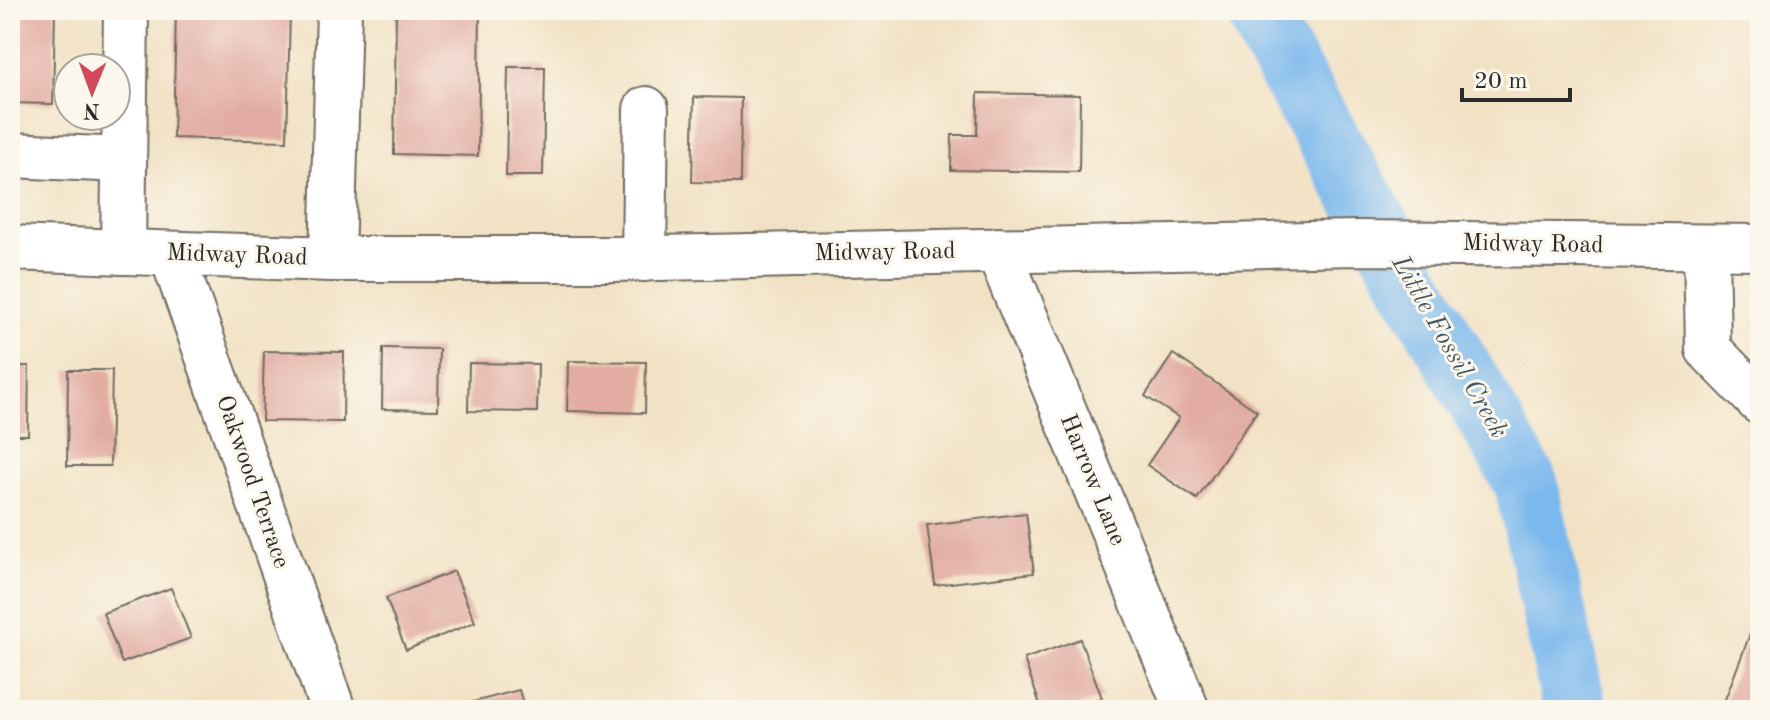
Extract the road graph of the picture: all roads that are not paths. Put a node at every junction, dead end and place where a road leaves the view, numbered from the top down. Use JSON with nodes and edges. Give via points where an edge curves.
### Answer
{"nodes":[{"id":1,"x":126,"y":10,"type":"edge"},
{"id":2,"x":339,"y":10,"type":"edge"},
{"id":3,"x":646,"y":109,"type":"dead end"},
{"id":4,"x":10,"y":155,"type":"edge"},
{"id":5,"x":124,"y":160,"type":"junction"},
{"id":6,"x":1706,"y":247,"type":"junction"},
{"id":7,"x":1760,"y":247,"type":"edge"},
{"id":8,"x":10,"y":248,"type":"edge"},
{"id":9,"x":998,"y":250,"type":"junction"},
{"id":10,"x":123,"y":252,"type":"junction"},
{"id":11,"x":172,"y":255,"type":"junction"},
{"id":12,"x":332,"y":259,"type":"junction"},
{"id":13,"x":644,"y":259,"type":"junction"},
{"id":14,"x":1760,"y":402,"type":"edge"},
{"id":15,"x":333,"y":710,"type":"edge"},
{"id":16,"x":1187,"y":710,"type":"edge"}],
"edges":[{"from":1,"to":5,"type":"main road"},
{"from":2,"to":12,"type":"main road"},
{"from":3,"to":13,"type":"main road"},
{"from":4,"to":5,"type":"main road"},
{"from":5,"to":10,"type":"main road"},
{"from":6,"to":7,"type":"main road","name":"Midway Road"},
{"from":6,"to":9,"type":"main road","name":"Midway Road","via":[[1357,243]]},
{"from":6,"to":14,"type":"main road","via":[[1708,349]]},
{"from":8,"to":10,"type":"main road","name":"Midway Road"},
{"from":9,"to":13,"type":"main road","name":"Midway Road"},
{"from":9,"to":16,"type":"main road","name":"Harrow Lane"},
{"from":10,"to":11,"type":"main road","name":"Midway Road"},
{"from":11,"to":12,"type":"main road","name":"Midway Road"},
{"from":11,"to":15,"type":"main road","name":"Oakwood Terrace"},
{"from":12,"to":13,"type":"main road","name":"Midway Road"}]}
